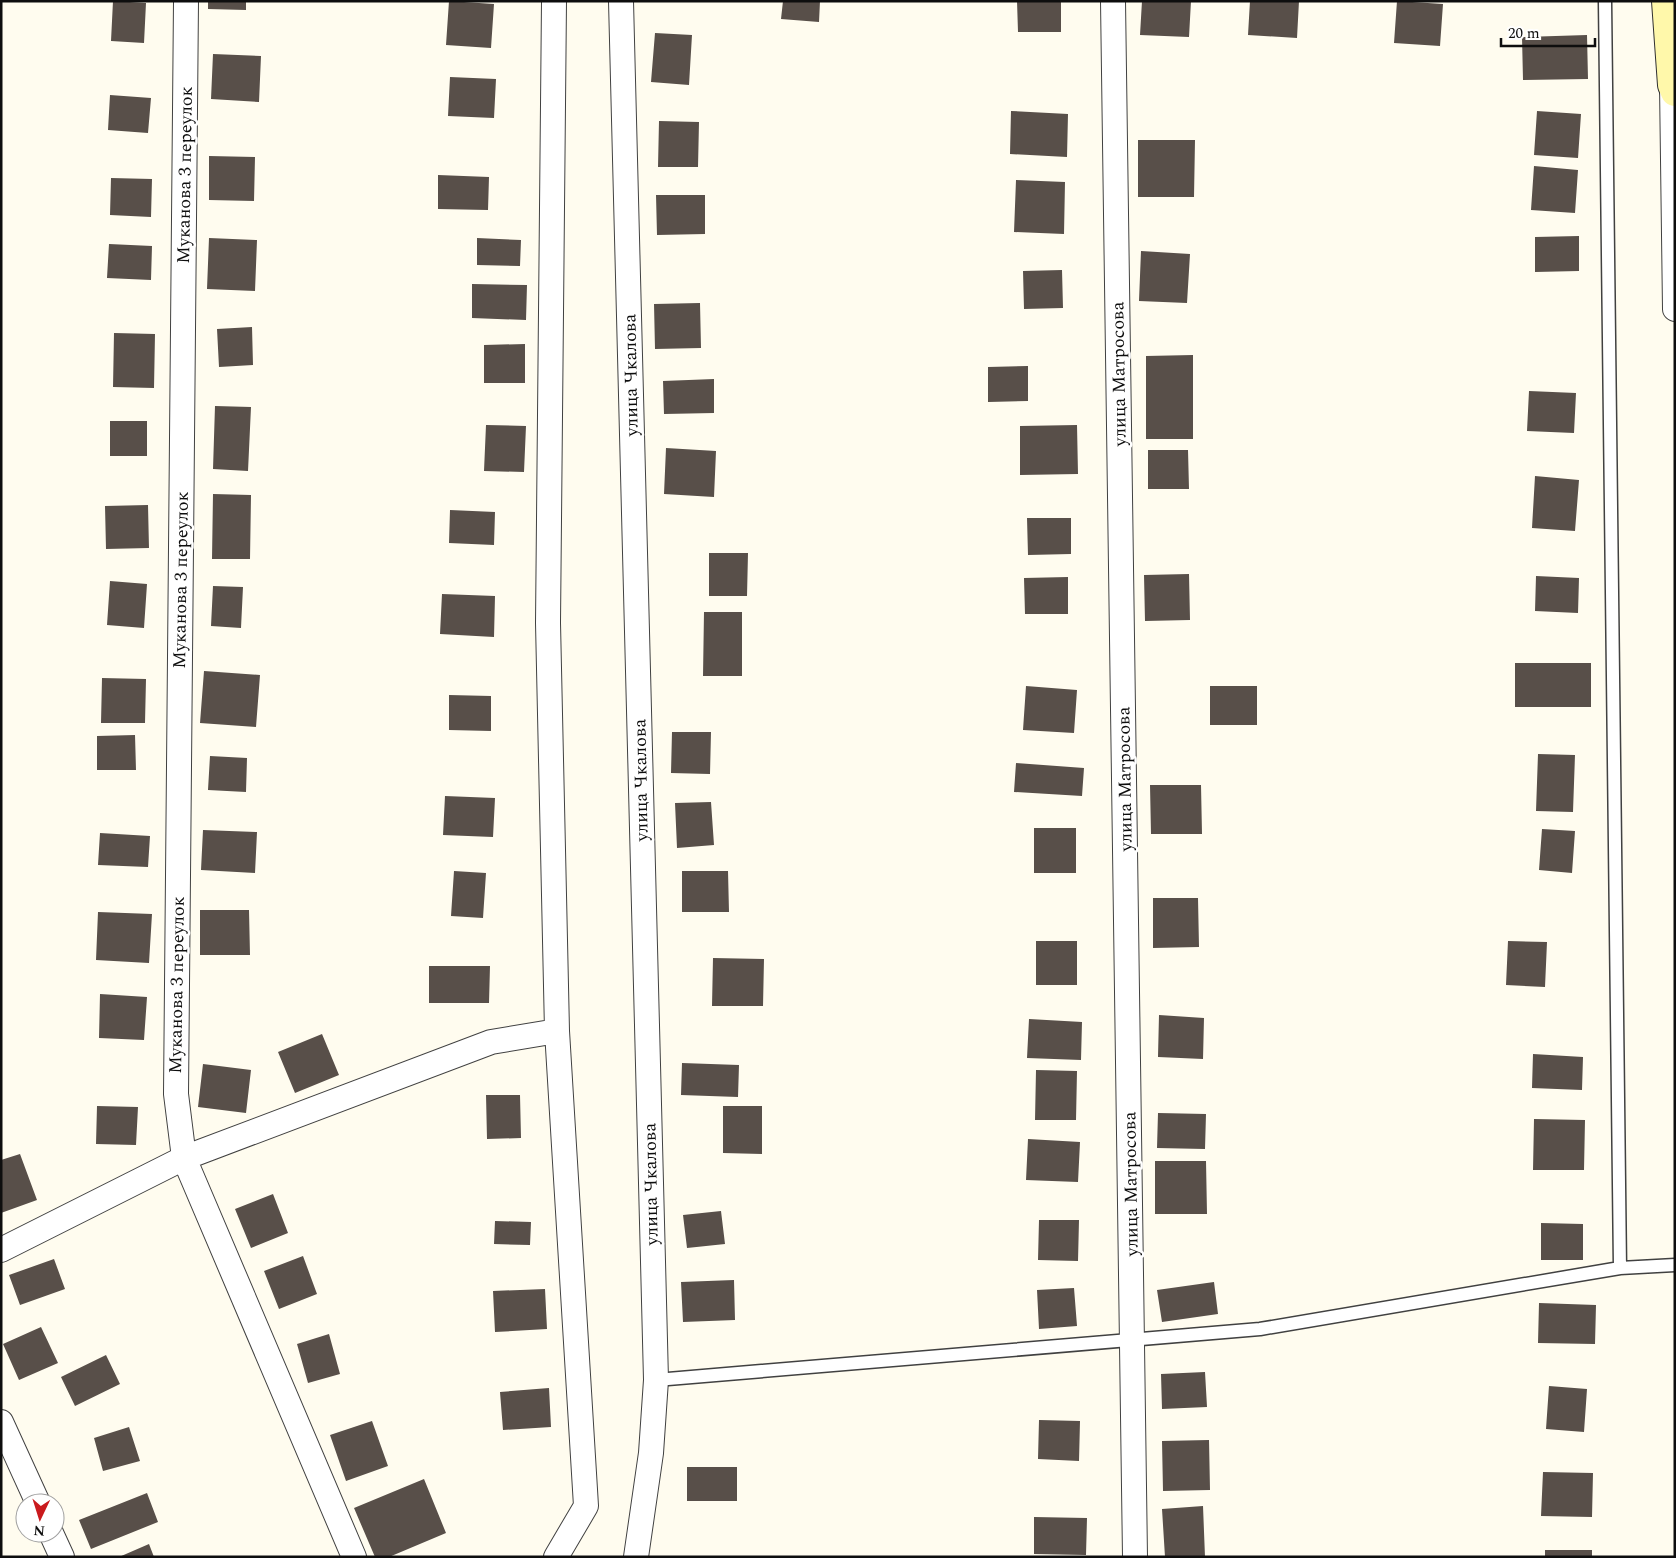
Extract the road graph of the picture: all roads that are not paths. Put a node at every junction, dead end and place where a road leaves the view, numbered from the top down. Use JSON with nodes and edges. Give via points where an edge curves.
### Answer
{"nodes":[{"id":1,"x":186,"y":1,"type":"edge"},
{"id":2,"x":554,"y":1,"type":"edge"},
{"id":3,"x":622,"y":1,"type":"edge"},
{"id":4,"x":1113,"y":1,"type":"edge"},
{"id":5,"x":1605,"y":1,"type":"edge"},
{"id":6,"x":1666,"y":1,"type":"edge"},
{"id":7,"x":1673,"y":89,"type":"edge"},
{"id":8,"x":1675,"y":309,"type":"edge"},
{"id":9,"x":557,"y":1031,"type":"junction"},
{"id":10,"x":184,"y":1158,"type":"junction"},
{"id":11,"x":1,"y":1250,"type":"edge"},
{"id":12,"x":1675,"y":1265,"type":"edge"},
{"id":13,"x":1620,"y":1268,"type":"junction"},
{"id":14,"x":1133,"y":1339,"type":"junction"},
{"id":15,"x":656,"y":1380,"type":"junction"},
{"id":16,"x":1,"y":1422,"type":"edge"},
{"id":17,"x":33,"y":1493,"type":"edge"},
{"id":18,"x":56,"y":1543,"type":"edge"},
{"id":19,"x":557,"y":1555,"type":"edge"},
{"id":20,"x":62,"y":1557,"type":"edge"},
{"id":21,"x":354,"y":1557,"type":"edge"},
{"id":22,"x":636,"y":1557,"type":"edge"},
{"id":23,"x":1136,"y":1557,"type":"edge"}],
"edges":[{"from":1,"to":10,"type":"street","name":"Муканова 3 переулок","via":[[176,1094]]},
{"from":2,"to":9,"type":"street","via":[[548,623]]},
{"from":3,"to":15,"type":"street","name":"улица Чкалова"},
{"from":4,"to":14,"type":"street","name":"улица Матросова"},
{"from":5,"to":13,"type":"lane"},
{"from":6,"to":7,"type":"street"},
{"from":7,"to":8,"type":"street"},
{"from":9,"to":10,"type":"street","via":[[491,1042]]},
{"from":9,"to":19,"type":"street","via":[[586,1506]]},
{"from":10,"to":11,"type":"street"},
{"from":10,"to":21,"type":"street","name":"Муканова 3 переулок"},
{"from":12,"to":13,"type":"lane"},
{"from":13,"to":14,"type":"lane","via":[[1260,1329]]},
{"from":14,"to":15,"type":"lane"},
{"from":14,"to":23,"type":"street","name":"улица Матросова"},
{"from":15,"to":22,"type":"street","name":"улица Чкалова","via":[[651,1453]]},
{"from":16,"to":17,"type":"street"},
{"from":18,"to":20,"type":"street"}]}
